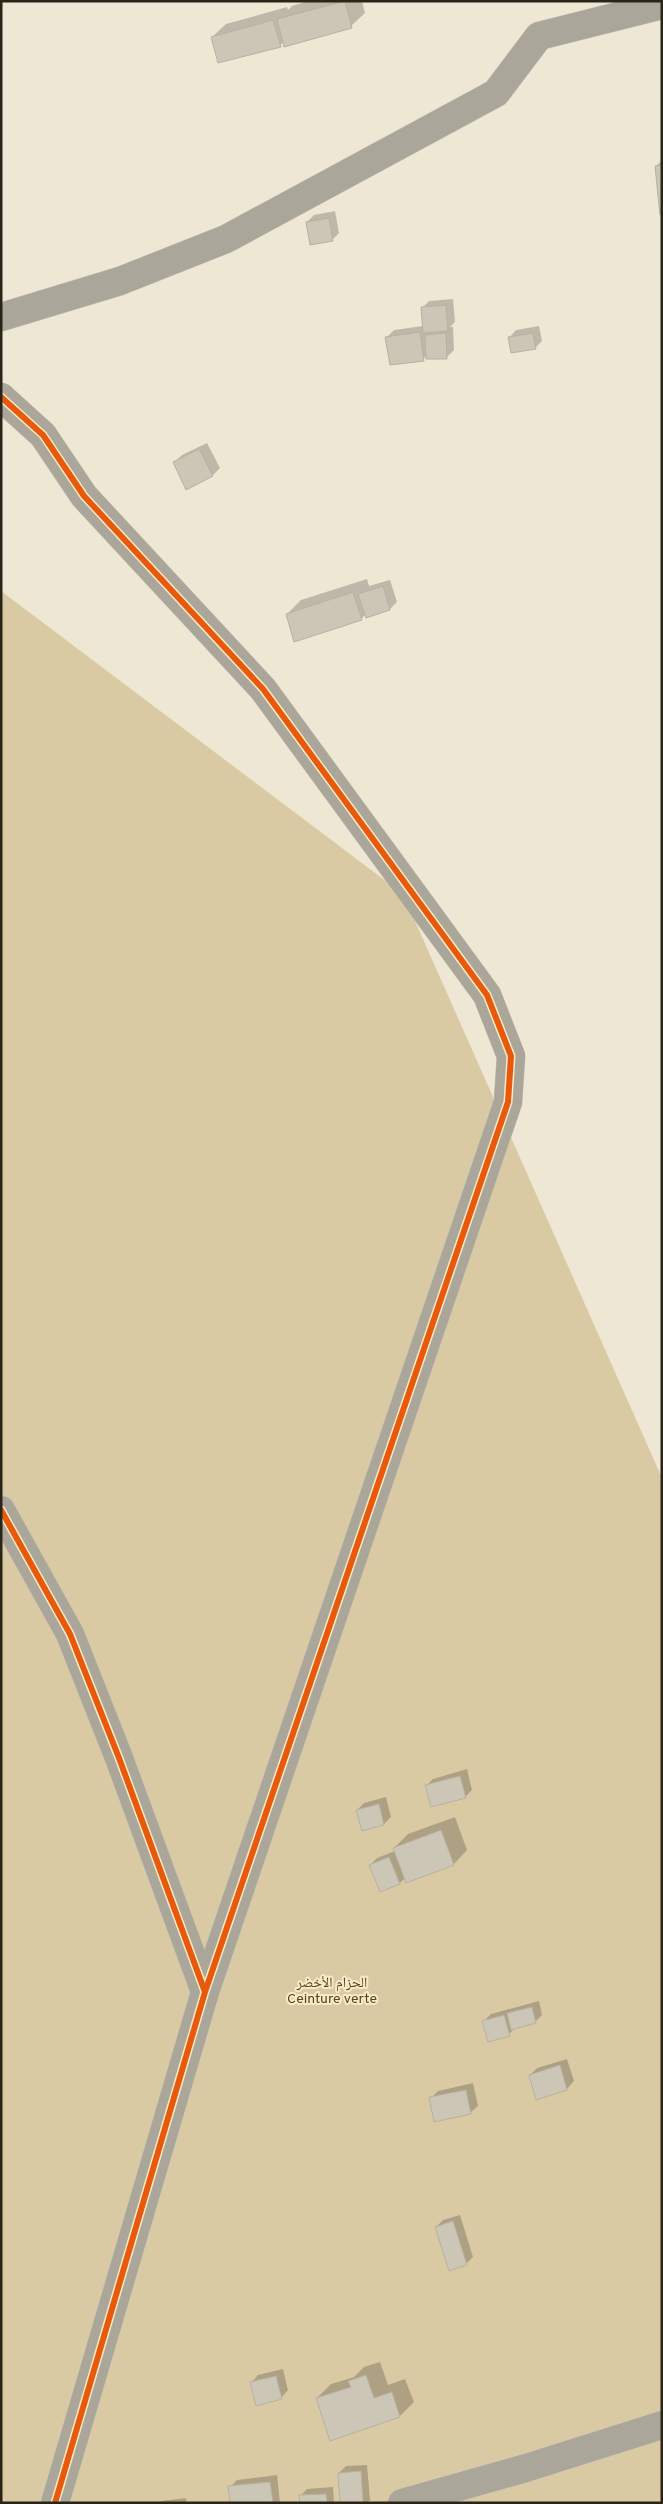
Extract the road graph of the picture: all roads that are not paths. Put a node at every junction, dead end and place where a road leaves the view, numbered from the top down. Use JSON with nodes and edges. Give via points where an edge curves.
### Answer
{"nodes":[{"id":1,"x":662,"y":5,"type":"edge"},
{"id":2,"x":1,"y":317,"type":"edge"},
{"id":3,"x":1,"y":397,"type":"edge"},
{"id":4,"x":1,"y":1510,"type":"edge"},
{"id":5,"x":205,"y":1992,"type":"junction"},
{"id":6,"x":662,"y":2425,"type":"edge"},
{"id":7,"x":55,"y":2503,"type":"edge"},
{"id":8,"x":402,"y":2503,"type":"edge"}],
"edges":[{"from":1,"to":2,"type":"street","via":[[539,36],[496,93],[226,239],[120,281]]},
{"from":3,"to":5,"type":"street","via":[[43,435],[84,496],[263,689],[487,995],[511,1056],[508,1102]]},
{"from":4,"to":5,"type":"street","via":[[70,1634]]},
{"from":5,"to":7,"type":"street"},
{"from":6,"to":8,"type":"street"}]}
